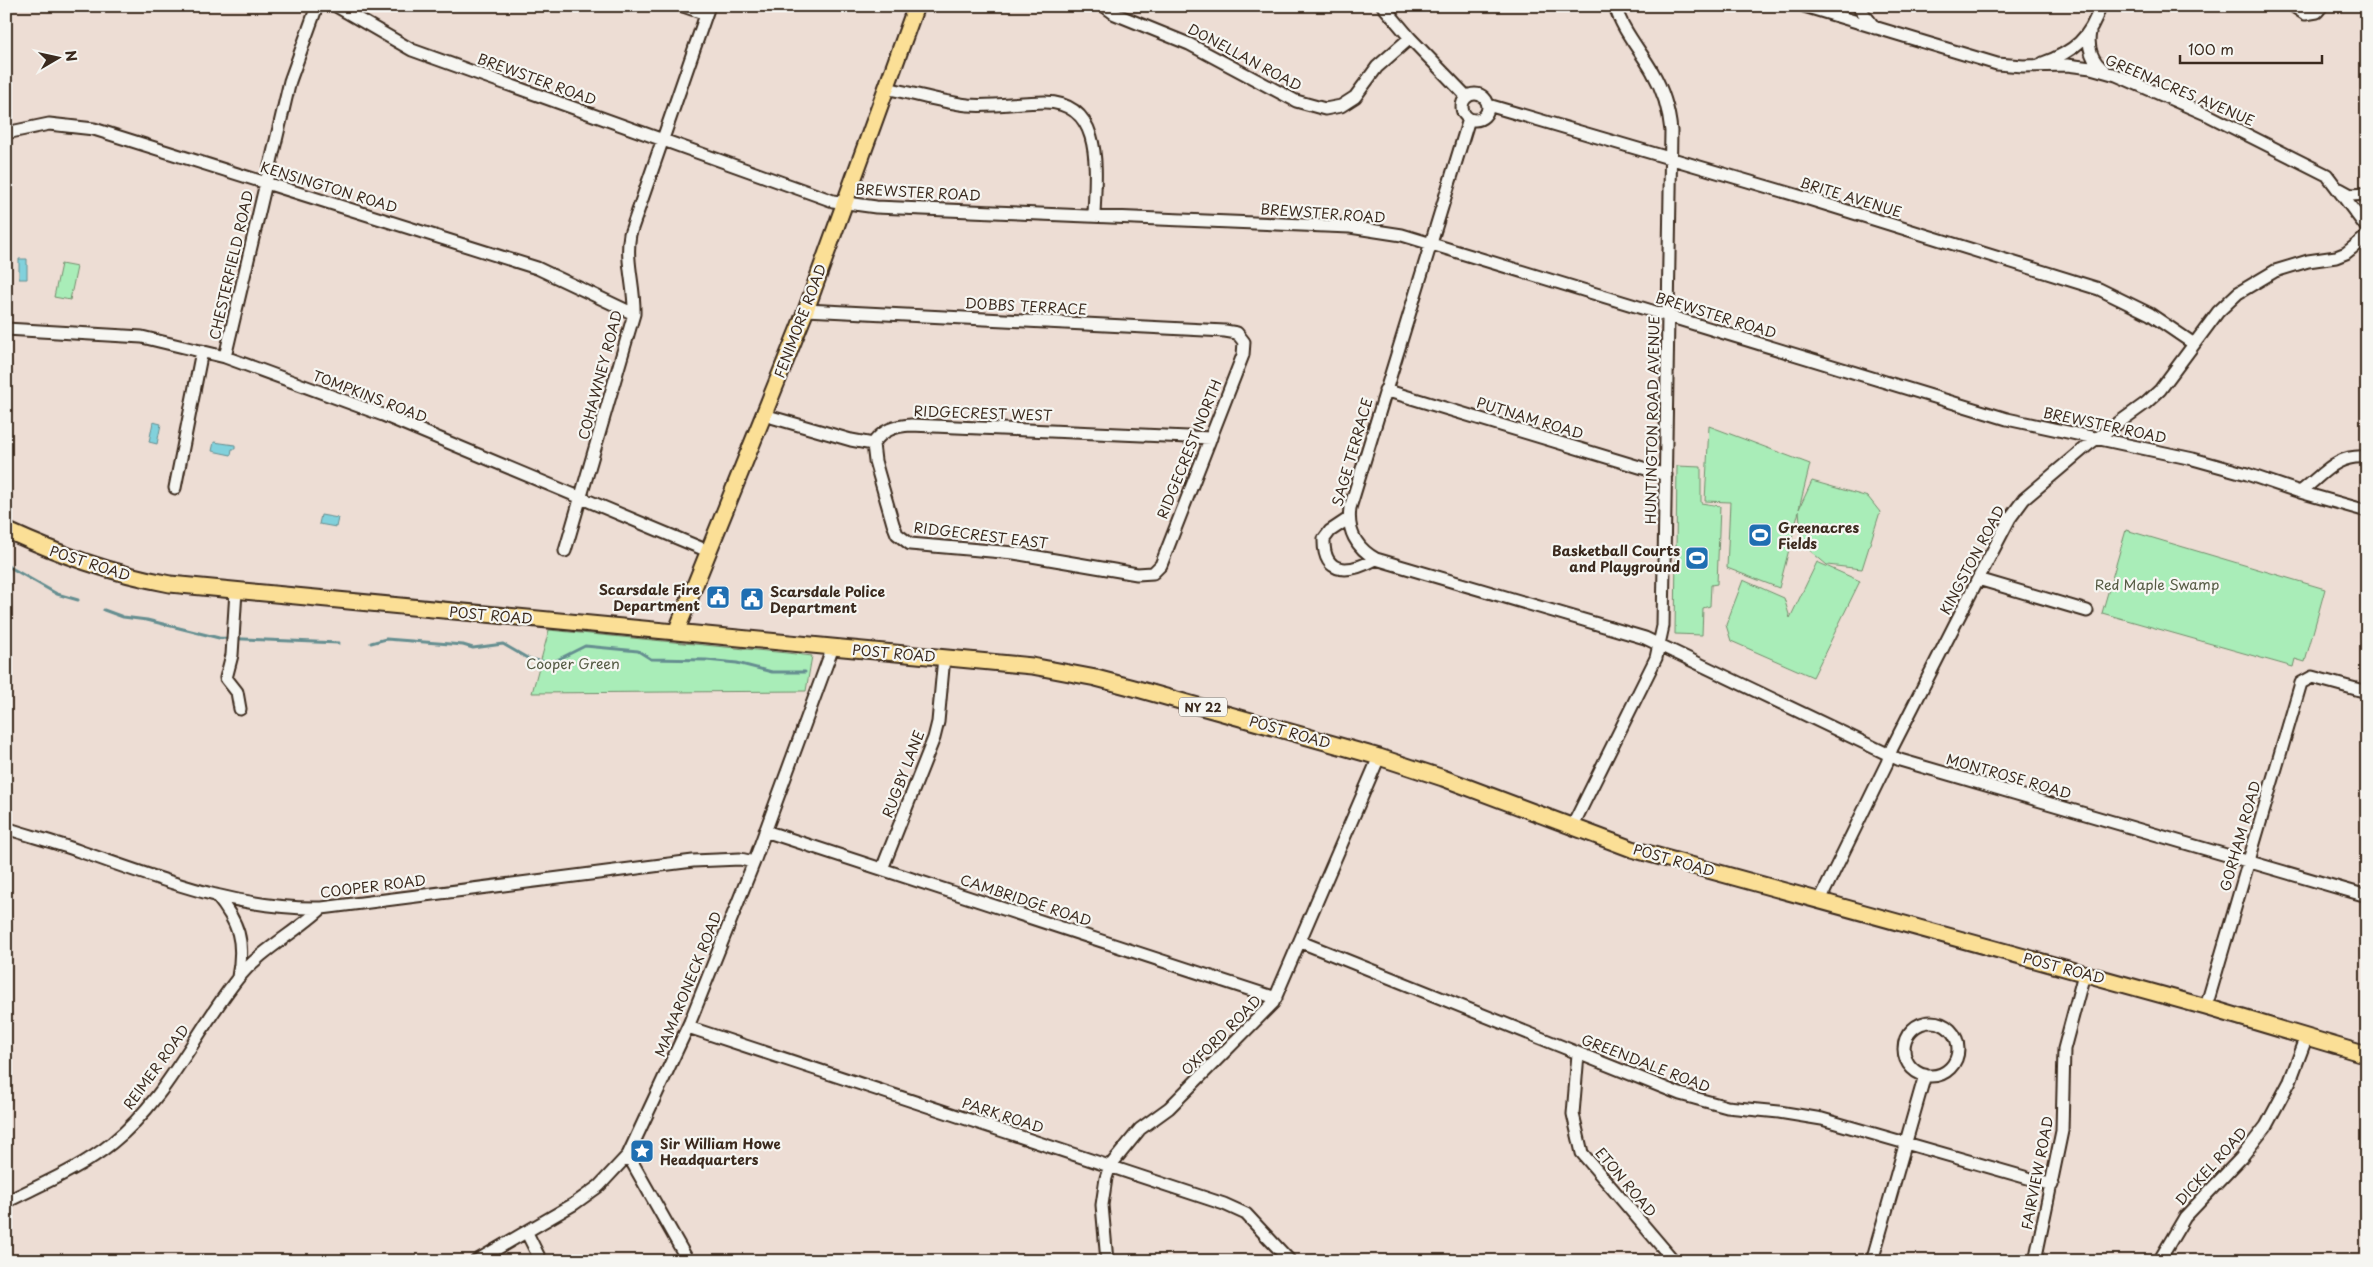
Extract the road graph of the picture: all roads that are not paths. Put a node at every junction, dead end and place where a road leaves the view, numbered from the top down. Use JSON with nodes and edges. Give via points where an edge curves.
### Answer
{"nodes":[{"id":1,"x":317,"y":6,"type":"edge"},
{"id":2,"x":336,"y":6,"type":"edge"},
{"id":3,"x":683,"y":6,"type":"edge"},
{"id":4,"x":916,"y":6,"type":"edge"},
{"id":5,"x":1104,"y":6,"type":"edge"},
{"id":6,"x":1383,"y":6,"type":"edge"},
{"id":7,"x":1615,"y":6,"type":"edge"},
{"id":8,"x":1804,"y":6,"type":"edge"},
{"id":9,"x":1858,"y":6,"type":"edge"},
{"id":10,"x":2100,"y":6,"type":"edge"},
{"id":11,"x":2293,"y":6,"type":"edge"},
{"id":12,"x":2322,"y":6,"type":"edge"},
{"id":13,"x":708,"y":10,"type":"edge"},
{"id":14,"x":1875,"y":28,"type":"junction"},
{"id":15,"x":2090,"y":32,"type":"junction"},
{"id":16,"x":1410,"y":38,"type":"junction"},
{"id":17,"x":2033,"y":66,"type":"junction"},
{"id":18,"x":2108,"y":73,"type":"junction"},
{"id":19,"x":885,"y":88,"type":"junction"},
{"id":20,"x":1467,"y":97,"type":"junction"},
{"id":21,"x":1488,"y":104,"type":"junction"},
{"id":22,"x":1469,"y":119,"type":"junction"},
{"id":23,"x":6,"y":133,"type":"edge"},
{"id":24,"x":661,"y":140,"type":"junction"},
{"id":25,"x":1671,"y":159,"type":"junction"},
{"id":26,"x":266,"y":183,"type":"junction"},
{"id":27,"x":2337,"y":187,"type":"junction"},
{"id":28,"x":2367,"y":194,"type":"edge"},
{"id":29,"x":844,"y":202,"type":"junction"},
{"id":30,"x":1094,"y":216,"type":"junction"},
{"id":31,"x":2367,"y":228,"type":"edge"},
{"id":32,"x":2367,"y":236,"type":"edge"},
{"id":33,"x":1430,"y":244,"type":"junction"},
{"id":34,"x":806,"y":310,"type":"junction"},
{"id":35,"x":634,"y":314,"type":"junction"},
{"id":36,"x":1669,"y":316,"type":"junction"},
{"id":37,"x":6,"y":329,"type":"edge"},
{"id":38,"x":1242,"y":337,"type":"joint"},
{"id":39,"x":2194,"y":344,"type":"junction"},
{"id":40,"x":202,"y":350,"type":"junction"},
{"id":41,"x":225,"y":357,"type":"junction"},
{"id":42,"x":1385,"y":390,"type":"junction"},
{"id":43,"x":764,"y":415,"type":"junction"},
{"id":44,"x":1211,"y":438,"type":"junction"},
{"id":45,"x":2095,"y":440,"type":"junction"},
{"id":46,"x":874,"y":444,"type":"junction"},
{"id":47,"x":2367,"y":457,"type":"edge"},
{"id":48,"x":1666,"y":475,"type":"junction"},
{"id":49,"x":174,"y":488,"type":"dead end"},
{"id":50,"x":2300,"y":492,"type":"junction"},
{"id":51,"x":581,"y":497,"type":"junction"},
{"id":52,"x":2367,"y":511,"type":"edge"},
{"id":53,"x":1348,"y":519,"type":"junction"},
{"id":54,"x":6,"y":530,"type":"edge"},
{"id":55,"x":565,"y":551,"type":"dead end"},
{"id":56,"x":708,"y":551,"type":"junction"},
{"id":57,"x":1376,"y":558,"type":"junction"},
{"id":58,"x":1157,"y":572,"type":"joint"},
{"id":59,"x":1978,"y":578,"type":"junction"},
{"id":60,"x":236,"y":591,"type":"junction"},
{"id":61,"x":2087,"y":611,"type":"dead end"},
{"id":62,"x":676,"y":632,"type":"junction"},
{"id":63,"x":1659,"y":644,"type":"junction"},
{"id":64,"x":833,"y":647,"type":"junction"},
{"id":65,"x":944,"y":657,"type":"junction"},
{"id":66,"x":2367,"y":692,"type":"edge"},
{"id":67,"x":240,"y":709,"type":"dead end"},
{"id":68,"x":1889,"y":755,"type":"junction"},
{"id":69,"x":1379,"y":757,"type":"junction"},
{"id":70,"x":6,"y":828,"type":"edge"},
{"id":71,"x":1572,"y":828,"type":"junction"},
{"id":72,"x":765,"y":831,"type":"junction"},
{"id":73,"x":2249,"y":860,"type":"junction"},
{"id":74,"x":754,"y":862,"type":"junction"},
{"id":75,"x":882,"y":869,"type":"junction"},
{"id":76,"x":216,"y":895,"type":"junction"},
{"id":77,"x":2367,"y":896,"type":"edge"},
{"id":78,"x":1820,"y":900,"type":"junction"},
{"id":79,"x":322,"y":908,"type":"junction"},
{"id":80,"x":1301,"y":942,"type":"junction"},
{"id":81,"x":2084,"y":974,"type":"junction"},
{"id":82,"x":238,"y":979,"type":"junction"},
{"id":83,"x":1276,"y":998,"type":"junction"},
{"id":84,"x":2206,"y":1007,"type":"junction"},
{"id":85,"x":688,"y":1027,"type":"junction"},
{"id":86,"x":2307,"y":1036,"type":"junction"},
{"id":87,"x":1578,"y":1054,"type":"junction"},
{"id":88,"x":2367,"y":1056,"type":"edge"},
{"id":89,"x":1925,"y":1076,"type":"junction"},
{"id":90,"x":1905,"y":1142,"type":"junction"},
{"id":91,"x":628,"y":1155,"type":"junction"},
{"id":92,"x":1110,"y":1166,"type":"junction"},
{"id":93,"x":2052,"y":1185,"type":"junction"},
{"id":94,"x":6,"y":1202,"type":"edge"},
{"id":95,"x":527,"y":1233,"type":"junction"},
{"id":96,"x":476,"y":1261,"type":"edge"},
{"id":97,"x":541,"y":1261,"type":"edge"},
{"id":98,"x":688,"y":1261,"type":"edge"},
{"id":99,"x":1107,"y":1261,"type":"edge"},
{"id":100,"x":1290,"y":1261,"type":"edge"},
{"id":101,"x":1674,"y":1261,"type":"edge"},
{"id":102,"x":1872,"y":1261,"type":"edge"},
{"id":103,"x":2036,"y":1261,"type":"edge"},
{"id":104,"x":2160,"y":1261,"type":"edge"}],
"edges":[{"from":1,"to":26,"type":"street","name":"CHESTERFIELD ROAD","via":[[290,81]]},
{"from":2,"to":24,"type":"street","name":"BREWSTER ROAD","via":[[412,50]]},
{"from":3,"to":13,"type":"street"},
{"from":4,"to":19,"type":"main road","name":"FENIMORE ROAD"},
{"from":5,"to":16,"type":"street","name":"DONELLAN ROAD","via":[[1115,14],[1189,44],[1296,102],[1324,109],[1341,106],[1355,97],[1377,67]]},
{"from":6,"to":16,"type":"street","name":"BRITE AVENUE"},
{"from":7,"to":25,"type":"street","name":"HUNTINGTON ROAD AVENUE","via":[[1663,95],[1670,120]]},
{"from":8,"to":14,"type":"street","name":"GREENACRES AVENUE"},
{"from":9,"to":14,"type":"street"},
{"from":10,"to":15,"type":"street"},
{"from":11,"to":12,"type":"street","via":[[2305,14],[2317,12]]},
{"from":13,"to":24,"type":"street","name":"COHAWNEY ROAD"},
{"from":14,"to":17,"type":"street","name":"GREENACRES AVENUE","via":[[1997,64]]},
{"from":15,"to":17,"type":"street","via":[[2066,54]]},
{"from":15,"to":18,"type":"street","via":[[2089,43],[2095,61]]},
{"from":16,"to":20,"type":"street","name":"BRITE AVENUE"},
{"from":17,"to":18,"type":"street","name":"GREENACRES AVENUE","via":[[2067,65]]},
{"from":18,"to":27,"type":"street","name":"GREENACRES AVENUE","via":[[2210,116],[2295,157],[2327,174]]},
{"from":19,"to":29,"type":"main road","name":"FENIMORE ROAD"},
{"from":19,"to":30,"type":"street","via":[[969,105],[1045,102],[1073,110],[1093,140],[1096,164]]},
{"from":20,"to":21,"type":"street","name":"BRITE AVENUE","via":[[1477,94]]},
{"from":20,"to":22,"type":"street","via":[[1462,108]]},
{"from":21,"to":22,"type":"street","via":[[1487,113],[1481,119]]},
{"from":21,"to":25,"type":"street","name":"BRITE AVENUE"},
{"from":22,"to":33,"type":"street","name":"SAGE TERRACE"},
{"from":23,"to":26,"type":"street","name":"KENSINGTON ROAD","via":[[49,124],[94,129]]},
{"from":24,"to":29,"type":"street","name":"BREWSTER ROAD","via":[[833,201]]},
{"from":24,"to":35,"type":"street","name":"COHAWNEY ROAD","via":[[628,246]]},
{"from":25,"to":36,"type":"street","name":"HUNTINGTON ROAD AVENUE"},
{"from":25,"to":39,"type":"street","name":"BRITE AVENUE","via":[[2099,289],[2150,314]]},
{"from":26,"to":35,"type":"street","name":"KENSINGTON ROAD","via":[[537,268]]},
{"from":26,"to":41,"type":"street","name":"CHESTERFIELD ROAD"},
{"from":27,"to":28,"type":"street","via":[[2351,195]]},
{"from":27,"to":31,"type":"street","name":"GREENACRES AVENUE"},
{"from":29,"to":30,"type":"street","name":"BREWSTER ROAD","via":[[876,207]]},
{"from":29,"to":34,"type":"main road","name":"FENIMORE ROAD"},
{"from":30,"to":33,"type":"street","name":"BREWSTER ROAD","via":[[1350,227],[1402,235]]},
{"from":32,"to":39,"type":"street","name":"KINGSTON ROAD","via":[[2336,258],[2287,266],[2251,283],[2228,302]]},
{"from":33,"to":36,"type":"street","name":"BREWSTER ROAD"},
{"from":33,"to":42,"type":"street","name":"SAGE TERRACE"},
{"from":34,"to":38,"type":"street","name":"DOBBS TERRACE","via":[[1225,330]]},
{"from":34,"to":43,"type":"main road","name":"FENIMORE ROAD"},
{"from":35,"to":51,"type":"street","name":"COHAWNEY ROAD"},
{"from":36,"to":45,"type":"street","name":"BREWSTER ROAD","via":[[2007,419]]},
{"from":36,"to":48,"type":"street","name":"HUNTINGTON ROAD AVENUE"},
{"from":37,"to":40,"type":"street","name":"TOMPKINS ROAD","via":[[142,337]]},
{"from":38,"to":44,"type":"street","name":"RIDGECREST NORTH","via":[[1243,355]]},
{"from":39,"to":45,"type":"street","name":"KINGSTON ROAD","via":[[2146,404]]},
{"from":40,"to":41,"type":"street","name":"TOMPKINS ROAD"},
{"from":40,"to":49,"type":"street"},
{"from":41,"to":51,"type":"street","name":"TOMPKINS ROAD","via":[[383,415]]},
{"from":42,"to":48,"type":"street","name":"PUTNAM ROAD"},
{"from":42,"to":53,"type":"street","name":"SAGE TERRACE"},
{"from":43,"to":46,"type":"street"},
{"from":43,"to":56,"type":"main road","name":"FENIMORE ROAD"},
{"from":44,"to":46,"type":"street","name":"RIDGECREST WEST","via":[[899,425],[884,432]]},
{"from":44,"to":58,"type":"street","name":"RIDGECREST NORTH"},
{"from":45,"to":50,"type":"street","name":"BREWSTER ROAD","via":[[2193,459]]},
{"from":45,"to":59,"type":"street","name":"KINGSTON ROAD","via":[[2024,499],[2010,518]]},
{"from":46,"to":58,"type":"street","name":"RIDGECREST EAST","via":[[875,461],[893,524],[897,534],[910,544],[1014,553],[1137,574]]},
{"from":47,"to":50,"type":"street","via":[[2355,456],[2334,463]]},
{"from":48,"to":63,"type":"street","name":"HUNTINGTON ROAD AVENUE","via":[[1663,609]]},
{"from":50,"to":52,"type":"street","name":"BREWSTER ROAD"},
{"from":51,"to":55,"type":"street","name":"COHAWNEY ROAD"},
{"from":51,"to":56,"type":"street","name":"TOMPKINS ROAD"},
{"from":53,"to":57,"type":"street","name":"SAGE TERRACE","via":[[1354,538],[1366,554]]},
{"from":53,"to":57,"type":"street","via":[[1324,539],[1325,556],[1343,570],[1360,568]]},
{"from":54,"to":60,"type":"main road","name":"POST ROAD","number":"NY 22","via":[[107,571],[170,584]]},
{"from":56,"to":62,"type":"main road","name":"FENIMORE ROAD"},
{"from":57,"to":63,"type":"street","name":"SAGE TERRACE"},
{"from":59,"to":61,"type":"street"},
{"from":59,"to":68,"type":"street","name":"KINGSTON ROAD"},
{"from":60,"to":62,"type":"main road","name":"POST ROAD","number":"NY 22"},
{"from":60,"to":67,"type":"street","via":[[234,631],[226,678],[237,692]]},
{"from":62,"to":64,"type":"main road","name":"POST ROAD","number":"NY 22"},
{"from":63,"to":68,"type":"street","name":"MONTROSE ROAD"},
{"from":63,"to":71,"type":"street","name":"HUNTINGTON ROAD AVENUE","via":[[1656,658]]},
{"from":64,"to":65,"type":"main road","name":"POST ROAD","number":"NY 22"},
{"from":64,"to":72,"type":"street","name":"MAMARONECK ROAD"},
{"from":65,"to":69,"type":"main road","name":"POST ROAD","number":"NY 22","via":[[1032,666],[1096,678]]},
{"from":65,"to":75,"type":"street","name":"RUGBY LANE","via":[[934,738]]},
{"from":66,"to":73,"type":"street","name":"GORHAM ROAD","via":[[2319,678],[2308,678],[2301,684]]},
{"from":68,"to":73,"type":"street","name":"MONTROSE ROAD"},
{"from":68,"to":78,"type":"street","name":"KINGSTON ROAD"},
{"from":69,"to":71,"type":"main road","name":"POST ROAD","number":"NY 22"},
{"from":69,"to":80,"type":"street","name":"OXFORD ROAD"},
{"from":70,"to":76,"type":"street","name":"COOPER ROAD"},
{"from":71,"to":78,"type":"main road","name":"POST ROAD","number":"NY 22","via":[[1632,849]]},
{"from":72,"to":74,"type":"street","name":"MAMARONECK ROAD"},
{"from":72,"to":75,"type":"street","name":"CAMBRIDGE ROAD"},
{"from":73,"to":77,"type":"street","name":"MONTROSE ROAD"},
{"from":73,"to":84,"type":"street","name":"GORHAM ROAD"},
{"from":74,"to":79,"type":"street","name":"COOPER ROAD","via":[[740,859],[701,861]]},
{"from":74,"to":85,"type":"street","name":"MAMARONECK ROAD"},
{"from":75,"to":83,"type":"street","name":"CAMBRIDGE ROAD"},
{"from":76,"to":79,"type":"street","name":"COOPER ROAD","via":[[279,906]]},
{"from":76,"to":82,"type":"street","name":"REIMER ROAD","via":[[238,930],[242,959]]},
{"from":78,"to":81,"type":"main road","name":"POST ROAD","number":"NY 22"},
{"from":79,"to":82,"type":"street","name":"REIMER ROAD","via":[[260,955]]},
{"from":80,"to":83,"type":"street","name":"OXFORD ROAD"},
{"from":80,"to":87,"type":"street","name":"GREENDALE ROAD"},
{"from":81,"to":84,"type":"main road","name":"POST ROAD","number":"NY 22"},
{"from":81,"to":93,"type":"street","name":"FAIRVIEW ROAD","via":[[2064,1049],[2062,1131]]},
{"from":82,"to":94,"type":"street","name":"REIMER ROAD","via":[[135,1122],[111,1144],[80,1165]]},
{"from":83,"to":92,"type":"street","name":"OXFORD ROAD","via":[[1170,1108],[1140,1129]]},
{"from":84,"to":86,"type":"main road","name":"POST ROAD","number":"NY 22"},
{"from":85,"to":91,"type":"street","name":"MAMARONECK ROAD"},
{"from":85,"to":92,"type":"street","name":"PARK ROAD"},
{"from":86,"to":88,"type":"main road","name":"POST ROAD","number":"NY 22"},
{"from":86,"to":104,"type":"street","name":"DICKEL ROAD","via":[[2290,1081],[2266,1126],[2241,1158],[2185,1217]]},
{"from":87,"to":90,"type":"street","name":"GREENDALE ROAD","via":[[1703,1102],[1822,1119]]},
{"from":87,"to":101,"type":"street","name":"ETON ROAD","via":[[1573,1114],[1582,1153]]},
{"from":89,"to":89,"type":"street","via":[[1944,1073],[1951,1067],[1958,1051],[1954,1034],[1934,1022],[1917,1026],[1904,1043],[1908,1063],[1913,1070]]},
{"from":89,"to":90,"type":"street"},
{"from":90,"to":93,"type":"street","name":"GREENDALE ROAD"},
{"from":90,"to":102,"type":"street"},
{"from":91,"to":95,"type":"street","name":"MAMARONECK ROAD","via":[[586,1196]]},
{"from":91,"to":98,"type":"street"},
{"from":92,"to":99,"type":"street","name":"OXFORD ROAD","via":[[1102,1205]]},
{"from":92,"to":100,"type":"street","name":"PARK ROAD","via":[[1236,1209],[1260,1228]]},
{"from":93,"to":103,"type":"street","name":"FAIRVIEW ROAD"},
{"from":95,"to":96,"type":"street","name":"MAMARONECK ROAD"},
{"from":95,"to":97,"type":"street"}]}
